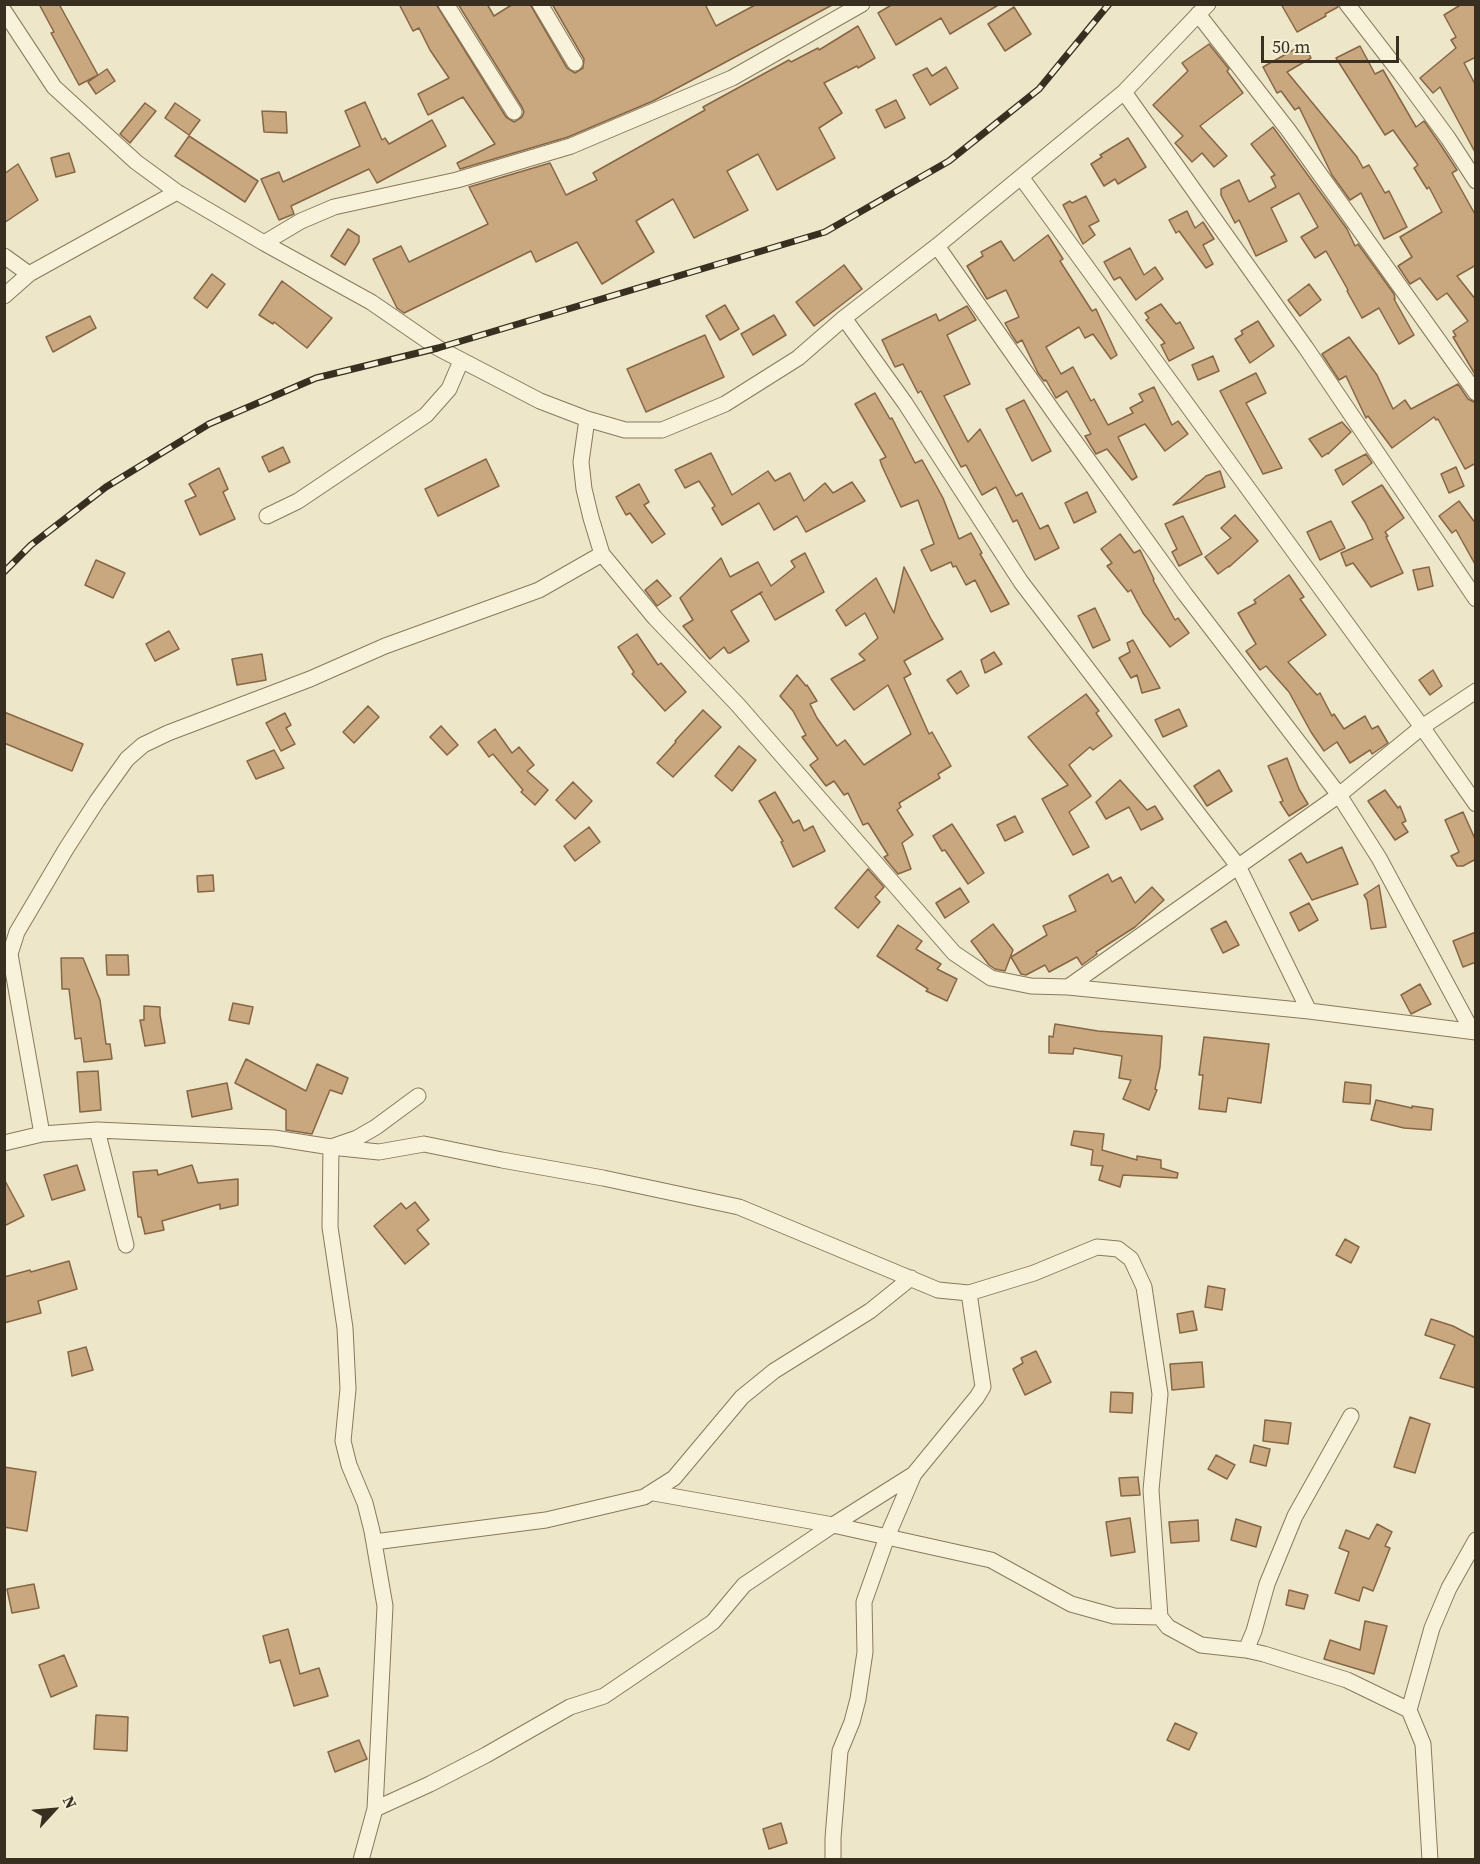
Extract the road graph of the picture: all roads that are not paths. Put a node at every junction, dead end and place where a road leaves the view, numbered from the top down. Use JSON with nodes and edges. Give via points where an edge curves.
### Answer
{"nodes":[{"id":1,"x":446,"y":4,"type":"edge"},
{"id":2,"x":540,"y":4,"type":"edge"},
{"id":3,"x":862,"y":4,"type":"edge"},
{"id":4,"x":1347,"y":4,"type":"edge"},
{"id":5,"x":1203,"y":9,"type":"edge"},
{"id":6,"x":4,"y":11,"type":"edge"},
{"id":7,"x":575,"y":63,"type":"dead end"},
{"id":8,"x":1124,"y":92,"type":"junction"},
{"id":9,"x":514,"y":112,"type":"dead end"},
{"id":10,"x":1021,"y":177,"type":"junction"},
{"id":11,"x":1476,"y":181,"type":"edge"},
{"id":12,"x":177,"y":192,"type":"junction"},
{"id":13,"x":264,"y":243,"type":"junction"},
{"id":14,"x":937,"y":246,"type":"junction"},
{"id":15,"x":4,"y":256,"type":"edge"},
{"id":16,"x":28,"y":274,"type":"junction"},
{"id":17,"x":4,"y":296,"type":"edge"},
{"id":18,"x":844,"y":318,"type":"junction"},
{"id":19,"x":461,"y":361,"type":"junction"},
{"id":20,"x":1476,"y":393,"type":"edge"},
{"id":21,"x":587,"y":419,"type":"junction"},
{"id":22,"x":267,"y":516,"type":"dead end"},
{"id":23,"x":602,"y":554,"type":"junction"},
{"id":24,"x":1476,"y":599,"type":"edge"},
{"id":25,"x":1476,"y":691,"type":"edge"},
{"id":26,"x":1422,"y":727,"type":"junction"},
{"id":27,"x":1339,"y":795,"type":"junction"},
{"id":28,"x":1476,"y":804,"type":"edge"},
{"id":29,"x":1238,"y":866,"type":"junction"},
{"id":30,"x":7,"y":955,"type":"edge"},
{"id":31,"x":1068,"y":987,"type":"junction"},
{"id":32,"x":1309,"y":1011,"type":"junction"},
{"id":33,"x":1474,"y":1032,"type":"edge"},
{"id":34,"x":418,"y":1096,"type":"dead end"},
{"id":35,"x":97,"y":1130,"type":"junction"},
{"id":36,"x":42,"y":1134,"type":"junction"},
{"id":37,"x":4,"y":1143,"type":"edge"},
{"id":38,"x":331,"y":1148,"type":"junction"},
{"id":39,"x":126,"y":1245,"type":"dead end"},
{"id":40,"x":911,"y":1278,"type":"junction"},
{"id":41,"x":969,"y":1293,"type":"junction"},
{"id":42,"x":1351,"y":1416,"type":"dead end"},
{"id":43,"x":914,"y":1474,"type":"junction"},
{"id":44,"x":654,"y":1492,"type":"junction"},
{"id":45,"x":833,"y":1525,"type":"junction"},
{"id":46,"x":886,"y":1537,"type":"junction"},
{"id":47,"x":1476,"y":1540,"type":"edge"},
{"id":48,"x":374,"y":1542,"type":"junction"},
{"id":49,"x":1160,"y":1617,"type":"junction"},
{"id":50,"x":1246,"y":1650,"type":"junction"},
{"id":51,"x":1409,"y":1710,"type":"junction"},
{"id":52,"x":375,"y":1809,"type":"junction"},
{"id":53,"x":361,"y":1860,"type":"edge"},
{"id":54,"x":833,"y":1860,"type":"edge"},
{"id":55,"x":1430,"y":1860,"type":"edge"}],
"edges":[{"from":1,"to":9,"type":"street"},
{"from":2,"to":7,"type":"street"},
{"from":3,"to":13,"type":"street","via":[[732,78],[571,146],[457,180],[334,207]]},
{"from":4,"to":11,"type":"street"},
{"from":5,"to":8,"type":"street"},
{"from":5,"to":20,"type":"street"},
{"from":6,"to":12,"type":"street","via":[[54,87],[136,162]]},
{"from":8,"to":10,"type":"street"},
{"from":8,"to":24,"type":"street","via":[[1306,348]]},
{"from":10,"to":14,"type":"street"},
{"from":10,"to":26,"type":"street"},
{"from":12,"to":13,"type":"street"},
{"from":12,"to":16,"type":"street"},
{"from":13,"to":19,"type":"street","via":[[371,302]]},
{"from":14,"to":18,"type":"street"},
{"from":14,"to":27,"type":"street","via":[[1185,594]]},
{"from":15,"to":16,"type":"street"},
{"from":16,"to":17,"type":"street"},
{"from":18,"to":21,"type":"street","via":[[798,358],[725,404],[662,430],[625,430]]},
{"from":18,"to":29,"type":"street","via":[[905,403],[1021,582]]},
{"from":19,"to":21,"type":"street"},
{"from":19,"to":22,"type":"street","via":[[449,389],[426,415],[298,501]]},
{"from":21,"to":23,"type":"street","via":[[581,462],[584,489]]},
{"from":23,"to":30,"type":"street","via":[[538,590],[386,645],[143,745],[127,759],[66,849]]},
{"from":23,"to":31,"type":"street","via":[[954,953],[991,978],[1031,986]]},
{"from":25,"to":26,"type":"street"},
{"from":26,"to":27,"type":"street"},
{"from":26,"to":28,"type":"street"},
{"from":27,"to":29,"type":"street"},
{"from":27,"to":33,"type":"street","via":[[1379,858]]},
{"from":29,"to":31,"type":"street"},
{"from":29,"to":32,"type":"street"},
{"from":30,"to":36,"type":"street"},
{"from":31,"to":32,"type":"street"},
{"from":32,"to":33,"type":"street"},
{"from":34,"to":38,"type":"street","via":[[376,1127]]},
{"from":35,"to":36,"type":"street"},
{"from":35,"to":38,"type":"street","via":[[274,1138]]},
{"from":35,"to":39,"type":"street"},
{"from":36,"to":37,"type":"street"},
{"from":38,"to":40,"type":"street","via":[[379,1152],[424,1144],[739,1207]]},
{"from":38,"to":48,"type":"street","via":[[330,1227],[345,1328],[348,1389],[343,1441]]},
{"from":40,"to":41,"type":"street","via":[[938,1290]]},
{"from":40,"to":44,"type":"street","via":[[870,1311],[774,1371],[742,1397],[674,1478]]},
{"from":41,"to":43,"type":"street","via":[[982,1387]]},
{"from":41,"to":49,"type":"street","via":[[1034,1273],[1097,1247],[1118,1249],[1131,1259],[1144,1287],[1160,1394],[1151,1490]]},
{"from":42,"to":50,"type":"street","via":[[1295,1516]]},
{"from":43,"to":45,"type":"street"},
{"from":43,"to":46,"type":"street"},
{"from":44,"to":45,"type":"street"},
{"from":44,"to":48,"type":"street","via":[[546,1520]]},
{"from":45,"to":46,"type":"street"},
{"from":45,"to":52,"type":"street","via":[[744,1584],[713,1622],[604,1696],[570,1707],[486,1755]]},
{"from":46,"to":49,"type":"street","via":[[991,1560],[1071,1604],[1114,1616]]},
{"from":46,"to":54,"type":"street","via":[[864,1602],[865,1652],[858,1699],[840,1751]]},
{"from":47,"to":51,"type":"street","via":[[1432,1628]]},
{"from":48,"to":52,"type":"street","via":[[385,1606]]},
{"from":49,"to":50,"type":"street","via":[[1168,1627],[1201,1645]]},
{"from":50,"to":51,"type":"street","via":[[1347,1680]]},
{"from":51,"to":55,"type":"street","via":[[1423,1744]]},
{"from":52,"to":53,"type":"street"}]}
